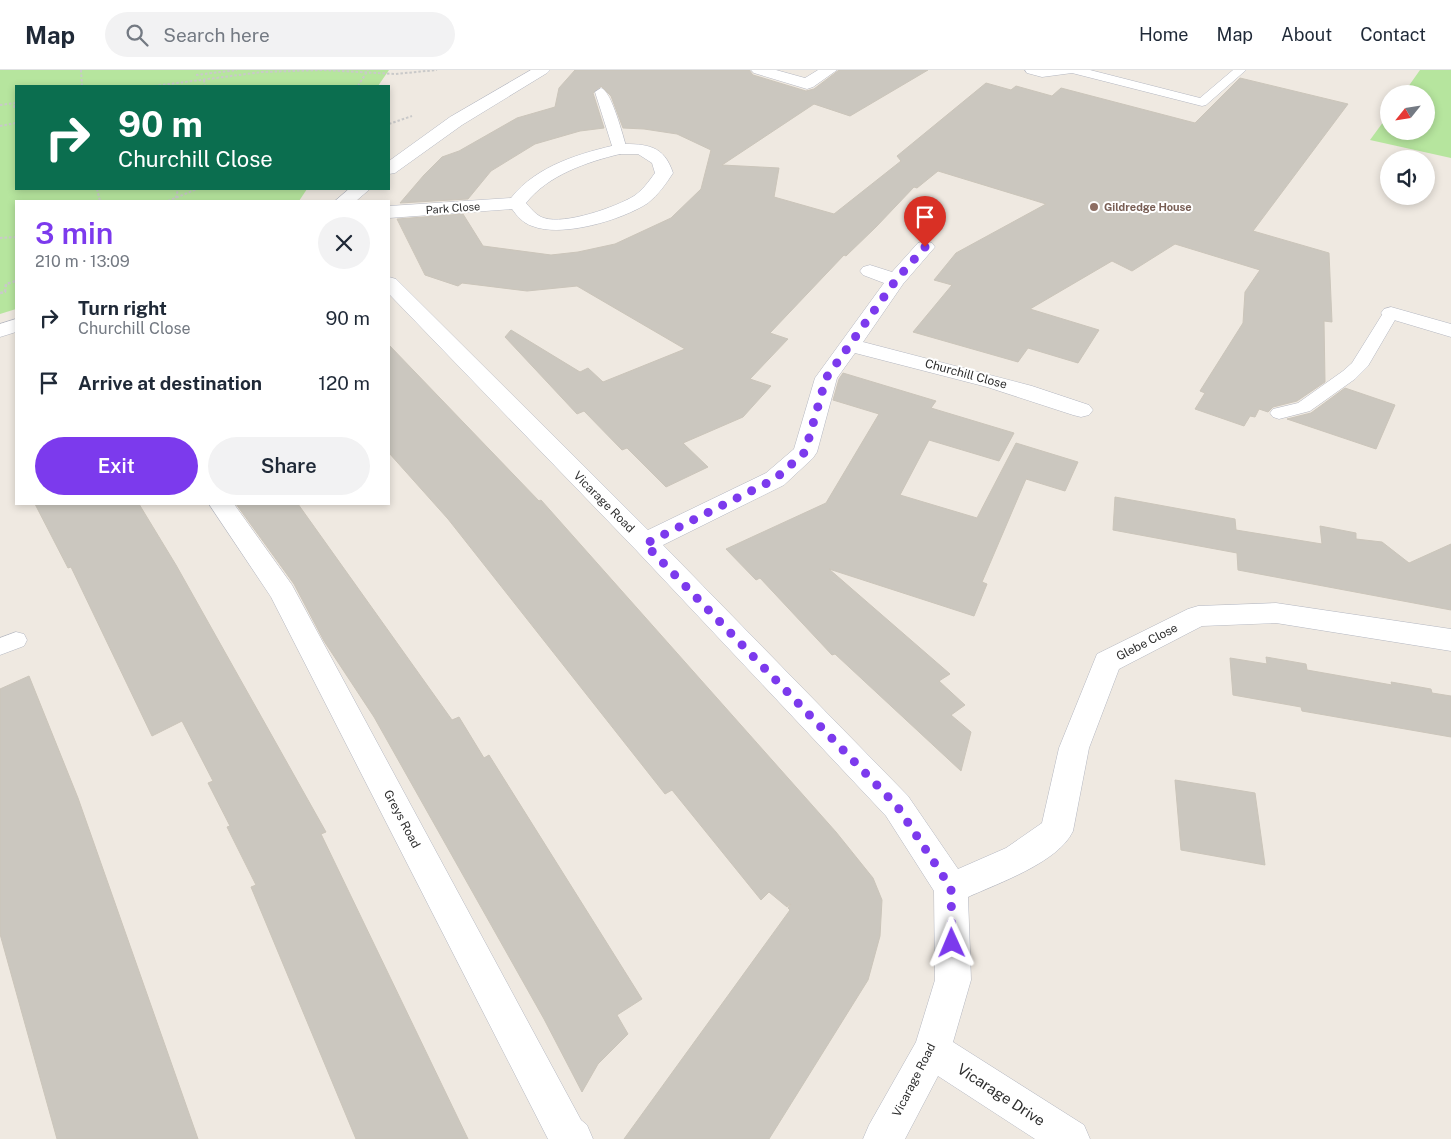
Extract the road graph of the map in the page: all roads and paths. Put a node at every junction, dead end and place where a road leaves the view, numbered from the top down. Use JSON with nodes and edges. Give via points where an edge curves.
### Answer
{"nodes":[{"id":1,"x":81,"y":70,"type":"edge"},
{"id":2,"x":237,"y":70,"type":"edge"},
{"id":3,"x":290,"y":70,"type":"edge"},
{"id":4,"x":437,"y":70,"type":"edge"},
{"id":5,"x":542,"y":70,"type":"edge"},
{"id":6,"x":759,"y":70,"type":"edge"},
{"id":7,"x":829,"y":70,"type":"edge"},
{"id":8,"x":1031,"y":70,"type":"edge"},
{"id":9,"x":1069,"y":70,"type":"edge"},
{"id":10,"x":1076,"y":70,"type":"edge"},
{"id":11,"x":1240,"y":70,"type":"edge"},
{"id":12,"x":299,"y":71,"type":"edge"},
{"id":13,"x":368,"y":71,"type":"edge"},
{"id":14,"x":196,"y":75,"type":"dead end"},
{"id":15,"x":204,"y":80,"type":"junction"},
{"id":16,"x":82,"y":85,"type":"edge"},
{"id":17,"x":162,"y":85,"type":"edge"},
{"id":18,"x":205,"y":85,"type":"edge"},
{"id":19,"x":359,"y":85,"type":"edge"},
{"id":20,"x":601,"y":92,"type":"dead end"},
{"id":21,"x":15,"y":102,"type":"edge"},
{"id":22,"x":0,"y":105,"type":"edge"},
{"id":23,"x":15,"y":123,"type":"edge"},
{"id":24,"x":0,"y":126,"type":"edge"},
{"id":25,"x":620,"y":149,"type":"junction"},
{"id":26,"x":390,"y":168,"type":"edge"},
{"id":27,"x":178,"y":190,"type":"edge"},
{"id":28,"x":196,"y":190,"type":"edge"},
{"id":29,"x":360,"y":190,"type":"edge"},
{"id":30,"x":176,"y":198,"type":"junction"},
{"id":31,"x":171,"y":200,"type":"edge"},
{"id":32,"x":345,"y":200,"type":"edge"},
{"id":33,"x":517,"y":203,"type":"junction"},
{"id":34,"x":390,"y":212,"type":"edge"},
{"id":35,"x":15,"y":237,"type":"edge"},
{"id":36,"x":0,"y":238,"type":"edge"},
{"id":37,"x":925,"y":247,"type":"dead end"},
{"id":38,"x":870,"y":271,"type":"dead end"},
{"id":39,"x":896,"y":280,"type":"junction"},
{"id":40,"x":15,"y":281,"type":"edge"},
{"id":41,"x":390,"y":284,"type":"edge"},
{"id":42,"x":0,"y":293,"type":"edge"},
{"id":43,"x":1391,"y":313,"type":"joint"},
{"id":44,"x":15,"y":325,"type":"edge"},
{"id":45,"x":0,"y":330,"type":"edge"},
{"id":46,"x":1451,"y":331,"type":"edge"},
{"id":47,"x":849,"y":345,"type":"junction"},
{"id":48,"x":1081,"y":410,"type":"dead end"},
{"id":49,"x":1279,"y":414,"type":"dead end"},
{"id":50,"x":222,"y":505,"type":"edge"},
{"id":51,"x":645,"y":544,"type":"junction"},
{"id":52,"x":1451,"y":640,"type":"edge"},
{"id":53,"x":951,"y":888,"type":"junction"},
{"id":54,"x":932,"y":1050,"type":"junction"},
{"id":55,"x":573,"y":1139,"type":"edge"},
{"id":56,"x":882,"y":1139,"type":"edge"},
{"id":57,"x":1070,"y":1139,"type":"edge"}],
"edges":[{"from":1,"to":16,"type":"path"},
{"from":2,"to":14,"type":"path"},
{"from":3,"to":12,"type":"path"},
{"from":4,"to":13,"type":"path","via":[[395,74]]},
{"from":5,"to":26,"type":"street","via":[[456,121]]},
{"from":6,"to":7,"type":"street","via":[[807,84]]},
{"from":8,"to":9,"type":"lane","via":[[1042,73]]},
{"from":10,"to":11,"type":"lane","via":[[1202,102]]},
{"from":12,"to":13,"type":"path"},
{"from":12,"to":15,"type":"path"},
{"from":13,"to":19,"type":"path"},
{"from":15,"to":17,"type":"path"},
{"from":15,"to":18,"type":"path"},
{"from":20,"to":25,"type":"lane"},
{"from":21,"to":22,"type":"path"},
{"from":23,"to":24,"type":"path"},
{"from":25,"to":33,"type":"street","via":[[590,156],[550,174],[527,190]]},
{"from":25,"to":33,"type":"street","via":[[642,150],[660,160],[664,173],[641,199],[606,215],[572,223],[542,224],[523,212]]},
{"from":27,"to":30,"type":"path"},
{"from":28,"to":30,"type":"path"},
{"from":29,"to":32,"type":"street"},
{"from":30,"to":31,"type":"path"},
{"from":33,"to":34,"type":"street","name":"Park Close"},
{"from":35,"to":36,"type":"path"},
{"from":37,"to":39,"type":"street"},
{"from":38,"to":39,"type":"street"},
{"from":39,"to":47,"type":"street"},
{"from":40,"to":42,"type":"path","via":[[6,284],[5,292]]},
{"from":41,"to":51,"type":"street","name":"Vicarage Road"},
{"from":43,"to":46,"type":"street"},
{"from":43,"to":49,"type":"lane","via":[[1359,366],[1304,407]]},
{"from":44,"to":45,"type":"street"},
{"from":47,"to":48,"type":"street","name":"Churchill Close","via":[[956,371]]},
{"from":47,"to":51,"type":"street","via":[[826,378],[805,452],[775,479]]},
{"from":50,"to":55,"type":"street","name":"Greys Road","via":[[282,592],[567,1134]]},
{"from":51,"to":53,"type":"street","name":"Vicarage Road","via":[[897,806]]},
{"from":52,"to":53,"type":"street","name":"Glebe Close","via":[[1276,613],[1198,616],[1107,662],[1074,748],[1057,831],[1018,859]]},
{"from":53,"to":54,"type":"street","name":"Vicarage Road","via":[[953,980]]},
{"from":54,"to":56,"type":"street","name":"Vicarage Road"},
{"from":54,"to":57,"type":"street","name":"Vicarage Drive"}]}
